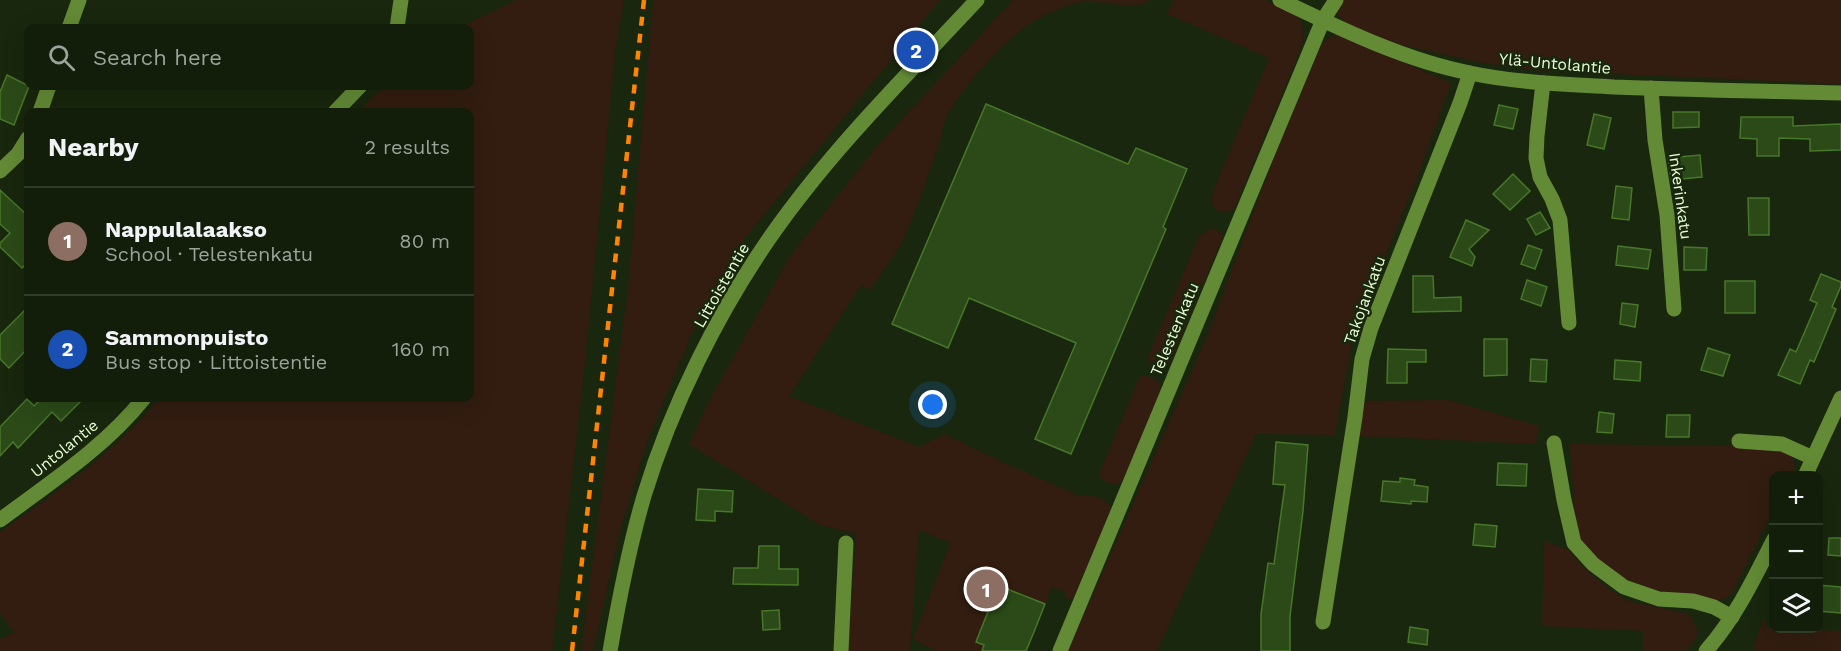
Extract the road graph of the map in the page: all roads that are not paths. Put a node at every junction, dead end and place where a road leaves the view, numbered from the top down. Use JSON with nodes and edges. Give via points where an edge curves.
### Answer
{"nodes":[{"id":1,"x":79,"y":0,"type":"edge"},
{"id":2,"x":401,"y":0,"type":"edge"},
{"id":3,"x":977,"y":0,"type":"edge"},
{"id":4,"x":1280,"y":0,"type":"edge"},
{"id":5,"x":1335,"y":0,"type":"edge"},
{"id":6,"x":1323,"y":20,"type":"junction"},
{"id":7,"x":70,"y":24,"type":"edge"},
{"id":8,"x":398,"y":24,"type":"edge"},
{"id":9,"x":1470,"y":73,"type":"junction"},
{"id":10,"x":1543,"y":83,"type":"junction"},
{"id":11,"x":1651,"y":88,"type":"junction"},
{"id":12,"x":48,"y":90,"type":"edge"},
{"id":13,"x":356,"y":90,"type":"edge"},
{"id":14,"x":1841,"y":93,"type":"edge"},
{"id":15,"x":41,"y":108,"type":"edge"},
{"id":16,"x":339,"y":108,"type":"edge"},
{"id":17,"x":23,"y":159,"type":"edge"},
{"id":18,"x":0,"y":171,"type":"edge"},
{"id":19,"x":1674,"y":309,"type":"dead end"},
{"id":20,"x":1569,"y":323,"type":"dead end"},
{"id":21,"x":1841,"y":398,"type":"edge"},
{"id":22,"x":140,"y":402,"type":"edge"},
{"id":23,"x":1739,"y":441,"type":"dead end"},
{"id":24,"x":1554,"y":443,"type":"dead end"},
{"id":25,"x":1813,"y":458,"type":"junction"},
{"id":26,"x":1807,"y":471,"type":"edge"},
{"id":27,"x":0,"y":520,"type":"edge"},
{"id":28,"x":846,"y":543,"type":"dead end"},
{"id":29,"x":1769,"y":547,"type":"edge"},
{"id":30,"x":1732,"y":617,"type":"junction"},
{"id":31,"x":1323,"y":622,"type":"dead end"},
{"id":32,"x":610,"y":651,"type":"edge"},
{"id":33,"x":841,"y":651,"type":"edge"},
{"id":34,"x":1060,"y":651,"type":"edge"},
{"id":35,"x":1706,"y":651,"type":"edge"}],
"edges":[{"from":1,"to":7,"type":"street"},
{"from":2,"to":8,"type":"street"},
{"from":3,"to":32,"type":"street","name":"Littoistentie","via":[[831,158],[772,235],[734,295],[681,396],[652,470],[632,538]]},
{"from":4,"to":6,"type":"street","name":"Ylä-Untolantie"},
{"from":5,"to":6,"type":"street","name":"Telestenkatu"},
{"from":6,"to":9,"type":"street","name":"Ylä-Untolantie","via":[[1417,59]]},
{"from":6,"to":34,"type":"street","name":"Telestenkatu"},
{"from":9,"to":10,"type":"street","name":"Ylä-Untolantie"},
{"from":9,"to":31,"type":"street","name":"Takojankatu","via":[[1364,352]]},
{"from":10,"to":11,"type":"street","name":"Ylä-Untolantie"},
{"from":10,"to":20,"type":"street","via":[[1536,158],[1540,177],[1560,220]]},
{"from":11,"to":14,"type":"street","name":"Ylä-Untolantie"},
{"from":11,"to":19,"type":"street","name":"Inkerinkatu"},
{"from":12,"to":15,"type":"street"},
{"from":13,"to":16,"type":"street"},
{"from":17,"to":18,"type":"street"},
{"from":21,"to":25,"type":"street"},
{"from":22,"to":27,"type":"street","name":"Untolantie","via":[[92,451]]},
{"from":23,"to":25,"type":"street","via":[[1782,444]]},
{"from":24,"to":30,"type":"street","via":[[1574,543],[1593,564],[1624,587],[1659,599],[1693,601]]},
{"from":25,"to":26,"type":"street"},
{"from":28,"to":33,"type":"street"},
{"from":29,"to":30,"type":"street"},
{"from":30,"to":35,"type":"street"}]}
